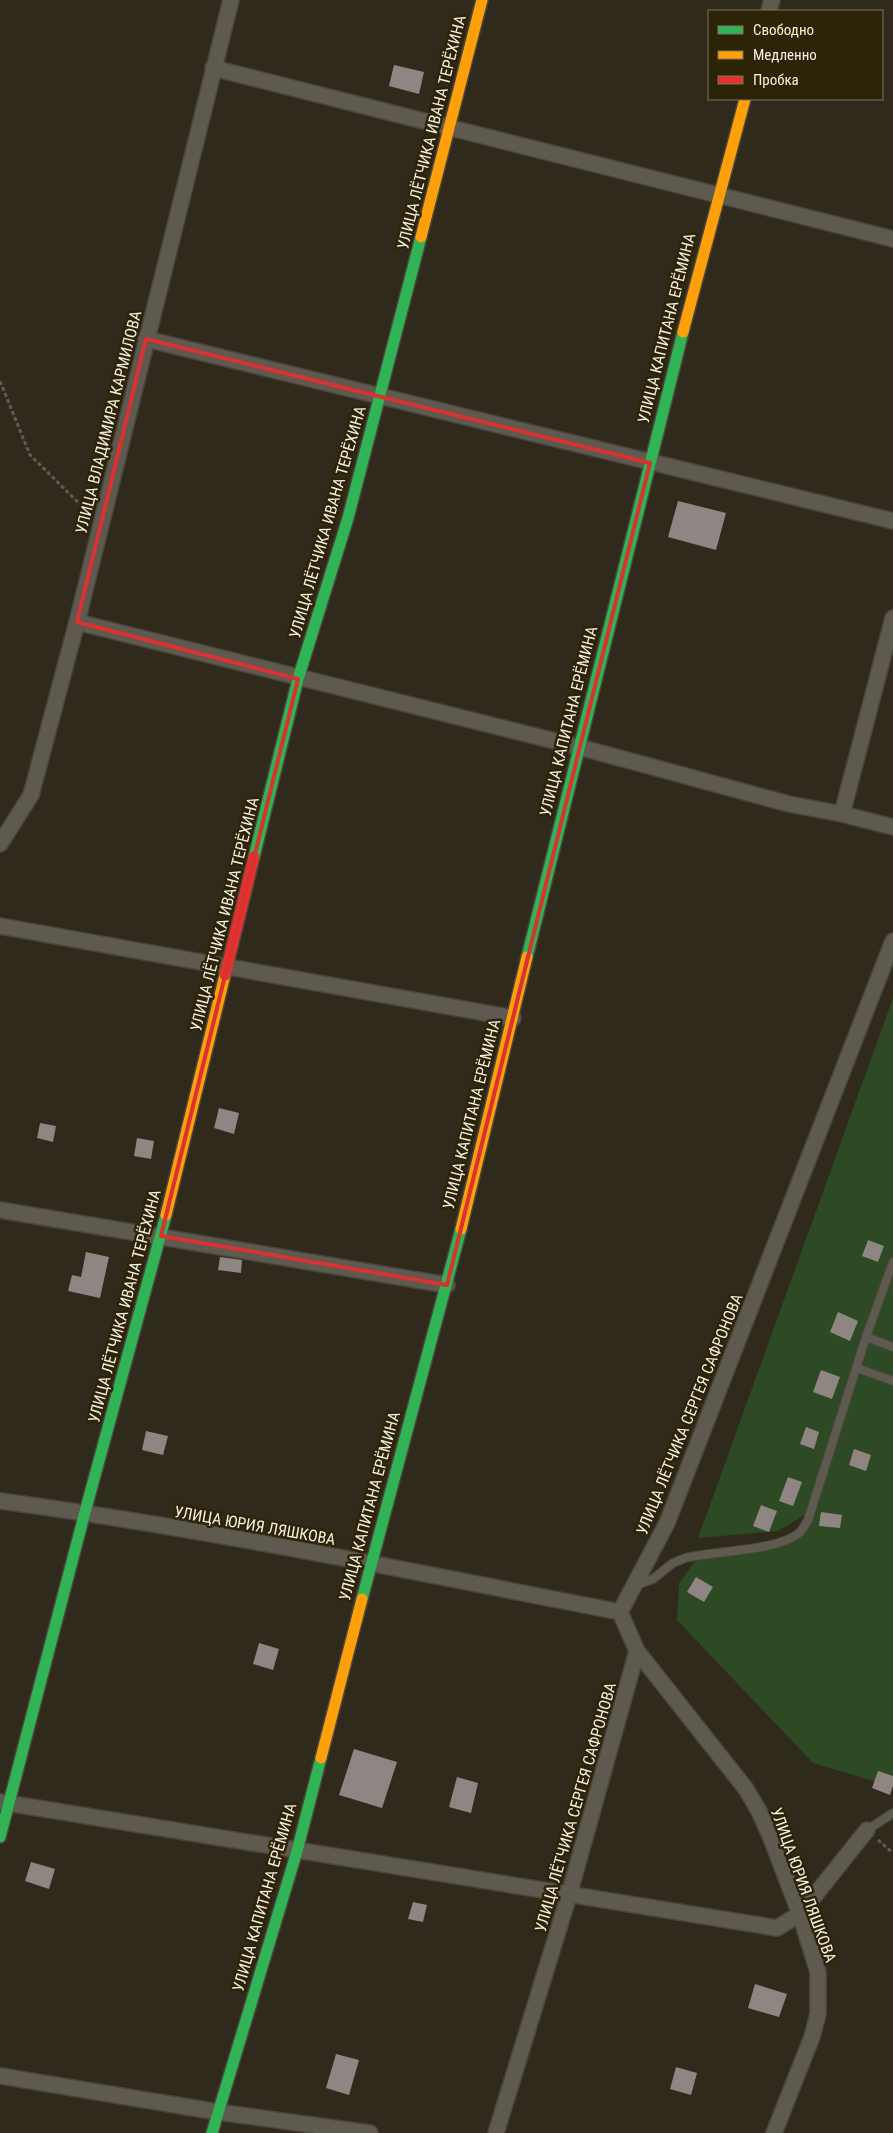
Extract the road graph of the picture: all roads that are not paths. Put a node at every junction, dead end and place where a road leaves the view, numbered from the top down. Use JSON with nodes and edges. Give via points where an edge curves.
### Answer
{"nodes":[{"id":1,"x":231,"y":0,"type":"edge"},
{"id":2,"x":482,"y":0,"type":"edge"},
{"id":3,"x":213,"y":68,"type":"junction"},
{"id":4,"x":745,"y":100,"type":"edge"},
{"id":5,"x":449,"y":127,"type":"junction"},
{"id":6,"x":718,"y":195,"type":"junction"},
{"id":7,"x":893,"y":239,"type":"edge"},
{"id":8,"x":146,"y":340,"type":"junction"},
{"id":9,"x":380,"y":397,"type":"junction"},
{"id":10,"x":650,"y":463,"type":"junction"},
{"id":11,"x":893,"y":522,"type":"edge"},
{"id":12,"x":893,"y":618,"type":"edge"},
{"id":13,"x":77,"y":622,"type":"junction"},
{"id":14,"x":298,"y":679,"type":"junction"},
{"id":15,"x":579,"y":747,"type":"junction"},
{"id":16,"x":842,"y":814,"type":"junction"},
{"id":17,"x":893,"y":827,"type":"edge"},
{"id":18,"x":0,"y":844,"type":"edge"},
{"id":19,"x":0,"y":926,"type":"edge"},
{"id":20,"x":893,"y":940,"type":"edge"},
{"id":21,"x":228,"y":968,"type":"junction"},
{"id":22,"x":513,"y":1018,"type":"junction"},
{"id":23,"x":0,"y":1210,"type":"edge"},
{"id":24,"x":161,"y":1236,"type":"junction"},
{"id":25,"x":893,"y":1262,"type":"edge"},
{"id":26,"x":447,"y":1285,"type":"junction"},
{"id":27,"x":866,"y":1337,"type":"junction"},
{"id":28,"x":893,"y":1347,"type":"edge"},
{"id":29,"x":857,"y":1368,"type":"junction"},
{"id":30,"x":893,"y":1381,"type":"edge"},
{"id":31,"x":0,"y":1501,"type":"edge"},
{"id":32,"x":85,"y":1512,"type":"junction"},
{"id":33,"x":370,"y":1563,"type":"junction"},
{"id":34,"x":634,"y":1586,"type":"junction"},
{"id":35,"x":620,"y":1612,"type":"junction"},
{"id":36,"x":637,"y":1651,"type":"junction"},
{"id":37,"x":5,"y":1803,"type":"edge"},
{"id":38,"x":893,"y":1813,"type":"edge"},
{"id":39,"x":867,"y":1830,"type":"joint"},
{"id":40,"x":0,"y":1837,"type":"edge"},
{"id":41,"x":297,"y":1851,"type":"junction"},
{"id":42,"x":569,"y":1895,"type":"junction"},
{"id":43,"x":800,"y":1914,"type":"junction"},
{"id":44,"x":0,"y":2076,"type":"edge"},
{"id":45,"x":218,"y":2112,"type":"junction"},
{"id":46,"x":212,"y":2133,"type":"edge"},
{"id":47,"x":370,"y":2133,"type":"edge"},
{"id":48,"x":496,"y":2133,"type":"edge"},
{"id":49,"x":774,"y":2133,"type":"edge"}],
"edges":[{"from":1,"to":3,"type":"street","name":"УЛИЦА ВЛАДИМИРА КАРМИЛОВА"},
{"from":2,"to":5,"type":"street","name":"УЛИЦА ЛЁТЧИКА ИВАНА ТЕРЁХИНА"},
{"from":3,"to":5,"type":"street"},
{"from":3,"to":8,"type":"street","name":"УЛИЦА ВЛАДИМИРА КАРМИЛОВА"},
{"from":4,"to":6,"type":"street","name":"УЛИЦА КАПИТАНА ЕРЁМИНА"},
{"from":5,"to":6,"type":"street"},
{"from":5,"to":9,"type":"street","name":"УЛИЦА ЛЁТЧИКА ИВАНА ТЕРЁХИНА"},
{"from":6,"to":7,"type":"street"},
{"from":6,"to":10,"type":"street","name":"УЛИЦА КАПИТАНА ЕРЁМИНА"},
{"from":8,"to":9,"type":"street"},
{"from":8,"to":13,"type":"street","name":"УЛИЦА ВЛАДИМИРА КАРМИЛОВА"},
{"from":9,"to":10,"type":"street"},
{"from":9,"to":14,"type":"street","name":"УЛИЦА ЛЁТЧИКА ИВАНА ТЕРЁХИНА","via":[[348,518]]},
{"from":10,"to":11,"type":"street"},
{"from":10,"to":15,"type":"street","name":"УЛИЦА КАПИТАНА ЕРЁМИНА"},
{"from":12,"to":16,"type":"street"},
{"from":13,"to":14,"type":"street"},
{"from":13,"to":18,"type":"street","name":"УЛИЦА ВЛАДИМИРА КАРМИЛОВА","via":[[31,795]]},
{"from":14,"to":15,"type":"street"},
{"from":14,"to":21,"type":"street","name":"УЛИЦА ЛЁТЧИКА ИВАНА ТЕРЁХИНА"},
{"from":15,"to":16,"type":"street","via":[[789,804]]},
{"from":15,"to":22,"type":"street","name":"УЛИЦА КАПИТАНА ЕРЁМИНА"},
{"from":16,"to":17,"type":"street"},
{"from":19,"to":21,"type":"street"},
{"from":20,"to":34,"type":"street","name":"УЛИЦА ЛЁТЧИКА СЕРГЕЯ САФРОНОВА","via":[[667,1523]]},
{"from":21,"to":22,"type":"street"},
{"from":21,"to":24,"type":"street","name":"УЛИЦА ЛЁТЧИКА ИВАНА ТЕРЁХИНА"},
{"from":22,"to":26,"type":"street","name":"УЛИЦА КАПИТАНА ЕРЁМИНА"},
{"from":23,"to":24,"type":"street"},
{"from":24,"to":26,"type":"street"},
{"from":24,"to":32,"type":"street","name":"УЛИЦА ЛЁТЧИКА ИВАНА ТЕРЁХИНА"},
{"from":25,"to":27,"type":"lane"},
{"from":26,"to":33,"type":"street","name":"УЛИЦА КАПИТАНА ЕРЁМИНА"},
{"from":27,"to":28,"type":"lane"},
{"from":27,"to":29,"type":"lane"},
{"from":29,"to":30,"type":"lane"},
{"from":29,"to":34,"type":"lane","via":[[808,1520],[800,1532],[774,1545],[685,1558],[653,1579]]},
{"from":31,"to":32,"type":"street","name":"УЛИЦА ЮРИЯ ЛЯШКОВА"},
{"from":32,"to":33,"type":"street","name":"УЛИЦА ЮРИЯ ЛЯШКОВА"},
{"from":32,"to":37,"type":"street","name":"УЛИЦА ЛЁТЧИКА ИВАНА ТЕРЁХИНА"},
{"from":33,"to":35,"type":"street","name":"УЛИЦА ЮРИЯ ЛЯШКОВА"},
{"from":33,"to":41,"type":"street","name":"УЛИЦА КАПИТАНА ЕРЁМИНА"},
{"from":34,"to":35,"type":"street","name":"УЛИЦА ЛЁТЧИКА СЕРГЕЯ САФРОНОВА"},
{"from":35,"to":36,"type":"street"},
{"from":36,"to":42,"type":"street","name":"УЛИЦА ЛЁТЧИКА СЕРГЕЯ САФРОНОВА"},
{"from":36,"to":43,"type":"street","name":"УЛИЦА ЮРИЯ ЛЯШКОВА","via":[[750,1797],[771,1838]]},
{"from":37,"to":40,"type":"street","name":"УЛИЦА ЛЁТЧИКА ИВАНА ТЕРЁХИНА"},
{"from":37,"to":41,"type":"street"},
{"from":38,"to":39,"type":"lane"},
{"from":39,"to":43,"type":"street"},
{"from":41,"to":42,"type":"street"},
{"from":41,"to":45,"type":"street","name":"УЛИЦА КАПИТАНА ЕРЁМИНА"},
{"from":42,"to":43,"type":"street","via":[[777,1928]]},
{"from":42,"to":48,"type":"street","name":"УЛИЦА ЛЁТЧИКА СЕРГЕЯ САФРОНОВА"},
{"from":43,"to":49,"type":"street","name":"УЛИЦА ЮРИЯ ЛЯШКОВА","via":[[818,1972],[818,2014]]},
{"from":44,"to":45,"type":"street"},
{"from":45,"to":46,"type":"street","name":"УЛИЦА КАПИТАНА ЕРЁМИНА"},
{"from":45,"to":47,"type":"street"}]}
